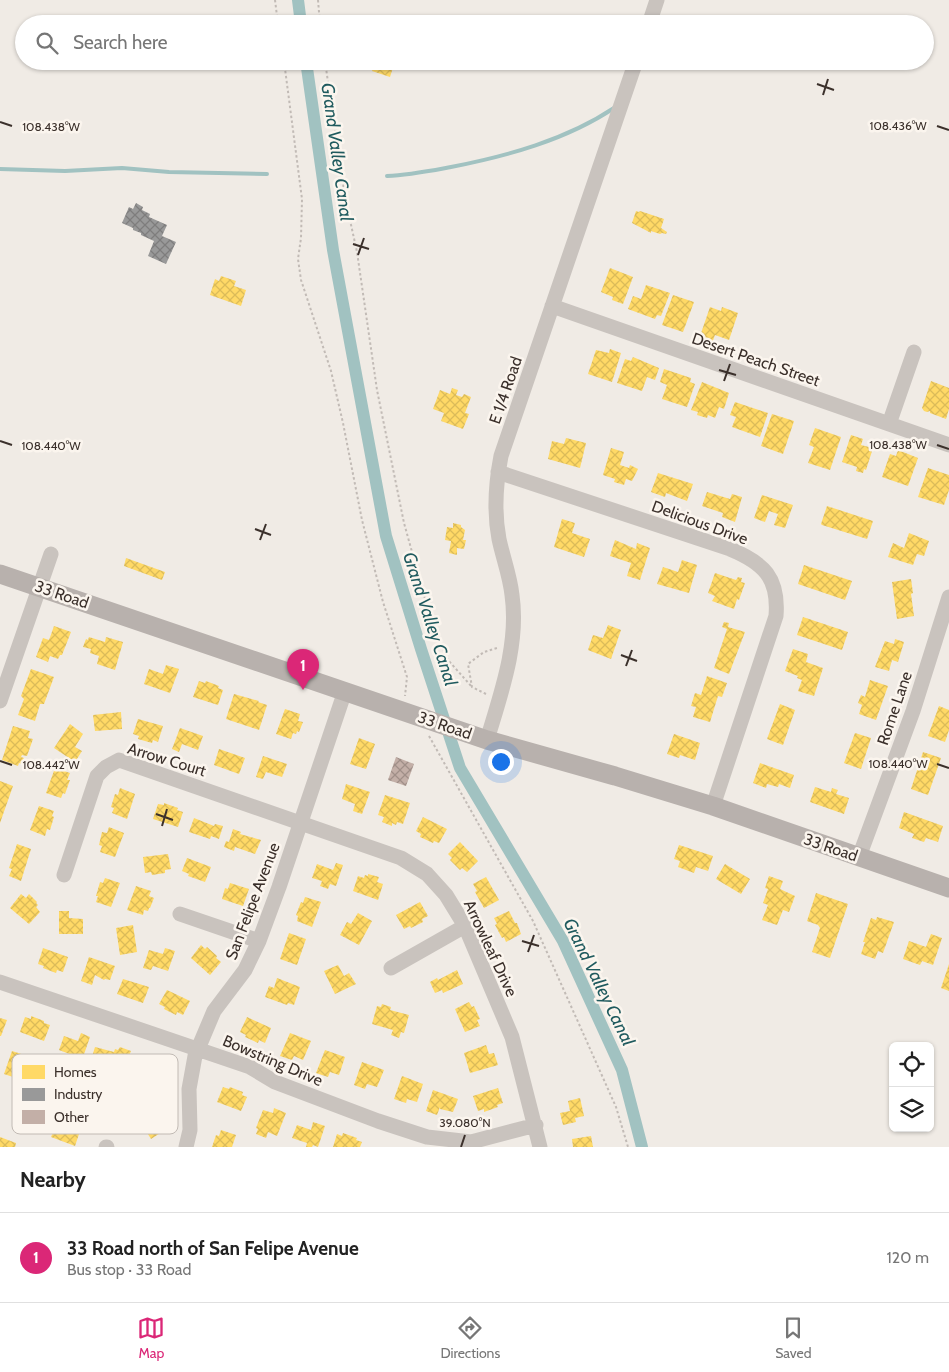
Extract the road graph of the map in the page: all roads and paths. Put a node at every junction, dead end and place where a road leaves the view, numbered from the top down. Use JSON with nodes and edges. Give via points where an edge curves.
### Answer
{"nodes":[{"id":1,"x":276,"y":0,"type":"edge"},
{"id":2,"x":318,"y":0,"type":"edge"},
{"id":3,"x":657,"y":0,"type":"edge"},
{"id":4,"x":277,"y":15,"type":"edge"},
{"id":5,"x":319,"y":15,"type":"edge"},
{"id":6,"x":652,"y":15,"type":"edge"},
{"id":7,"x":285,"y":70,"type":"edge"},
{"id":8,"x":326,"y":70,"type":"edge"},
{"id":9,"x":633,"y":70,"type":"edge"},
{"id":10,"x":552,"y":306,"type":"junction"},
{"id":11,"x":914,"y":352,"type":"dead end"},
{"id":12,"x":889,"y":424,"type":"junction"},
{"id":13,"x":949,"y":445,"type":"edge"},
{"id":14,"x":498,"y":472,"type":"junction"},
{"id":15,"x":52,"y":554,"type":"dead end"},
{"id":16,"x":0,"y":574,"type":"edge"},
{"id":17,"x":40,"y":587,"type":"junction"},
{"id":18,"x":949,"y":597,"type":"edge"},
{"id":19,"x":511,"y":644,"type":"junction"},
{"id":20,"x":472,"y":687,"type":"junction"},
{"id":21,"x":345,"y":691,"type":"junction"},
{"id":22,"x":0,"y":700,"type":"edge"},
{"id":23,"x":498,"y":701,"type":"junction"},
{"id":24,"x":413,"y":714,"type":"junction"},
{"id":25,"x":487,"y":740,"type":"junction"},
{"id":26,"x":713,"y":806,"type":"junction"},
{"id":27,"x":301,"y":823,"type":"junction"},
{"id":28,"x":858,"y":857,"type":"junction"},
{"id":29,"x":64,"y":875,"type":"dead end"},
{"id":30,"x":949,"y":888,"type":"edge"},
{"id":31,"x":180,"y":914,"type":"dead end"},
{"id":32,"x":465,"y":926,"type":"junction"},
{"id":33,"x":259,"y":941,"type":"junction"},
{"id":34,"x":391,"y":968,"type":"dead end"},
{"id":35,"x":0,"y":982,"type":"edge"},
{"id":36,"x":198,"y":1048,"type":"junction"},
{"id":37,"x":536,"y":1124,"type":"junction"},
{"id":38,"x":186,"y":1147,"type":"edge"},
{"id":39,"x":540,"y":1147,"type":"edge"},
{"id":40,"x":628,"y":1147,"type":"edge"}],
"edges":[{"from":1,"to":4,"type":"path"},
{"from":2,"to":5,"type":"path"},
{"from":3,"to":6,"type":"street"},
{"from":7,"to":24,"type":"path","via":[[302,198],[298,259],[301,280],[331,371],[362,520],[407,677],[405,695]]},
{"from":8,"to":20,"type":"path","via":[[377,390],[404,523],[430,617],[448,660]]},
{"from":9,"to":10,"type":"street","name":"E 1/4 Road"},
{"from":10,"to":12,"type":"street","name":"Desert Peach Street"},
{"from":10,"to":14,"type":"street","name":"E 1/4 Road"},
{"from":11,"to":12,"type":"street"},
{"from":12,"to":13,"type":"street","name":"Desert Peach Street"},
{"from":14,"to":19,"type":"street","name":"E 1/4 Road","via":[[499,538],[512,594],[514,630]]},
{"from":14,"to":26,"type":"street","name":"Delicious Drive","via":[[730,549],[756,562],[767,573],[776,594],[776,616]]},
{"from":15,"to":17,"type":"street"},
{"from":16,"to":17,"type":"main road","name":"33 Road"},
{"from":17,"to":21,"type":"main road","name":"33 Road"},
{"from":17,"to":22,"type":"street"},
{"from":18,"to":28,"type":"street","name":"Rome Lane","via":[[912,711]]},
{"from":19,"to":20,"type":"path","via":[[484,652],[468,664]]},
{"from":19,"to":23,"type":"street","name":"E 1/4 Road"},
{"from":20,"to":23,"type":"path"},
{"from":21,"to":24,"type":"main road","name":"33 Road"},
{"from":21,"to":27,"type":"street","name":"San Felipe Avenue"},
{"from":23,"to":25,"type":"street","name":"E 1/4 Road"},
{"from":24,"to":25,"type":"main road","name":"33 Road"},
{"from":24,"to":40,"type":"path","via":[[432,740],[533,921],[616,1107]]},
{"from":25,"to":26,"type":"main road","name":"33 Road"},
{"from":26,"to":28,"type":"main road","name":"33 Road"},
{"from":27,"to":29,"type":"street","name":"Arrow Court","via":[[119,760],[97,776]]},
{"from":27,"to":32,"type":"street","name":"Arrowleaf Drive","via":[[402,858],[427,874],[446,894]]},
{"from":27,"to":33,"type":"street","name":"San Felipe Avenue"},
{"from":28,"to":30,"type":"main road","name":"33 Road"},
{"from":31,"to":33,"type":"street"},
{"from":32,"to":34,"type":"street"},
{"from":32,"to":37,"type":"street","name":"Arrowleaf Drive","via":[[512,1037]]},
{"from":33,"to":36,"type":"street","name":"San Felipe Avenue","via":[[245,970],[214,1011]]},
{"from":35,"to":36,"type":"street","name":"Bowstring Drive"},
{"from":36,"to":37,"type":"street","name":"Bowstring Drive","via":[[250,1067],[275,1082],[427,1137],[471,1142]]},
{"from":36,"to":38,"type":"street","name":"San Felipe Avenue","via":[[189,1089],[190,1130]]},
{"from":37,"to":39,"type":"street","name":"Arrowleaf Drive"}]}
